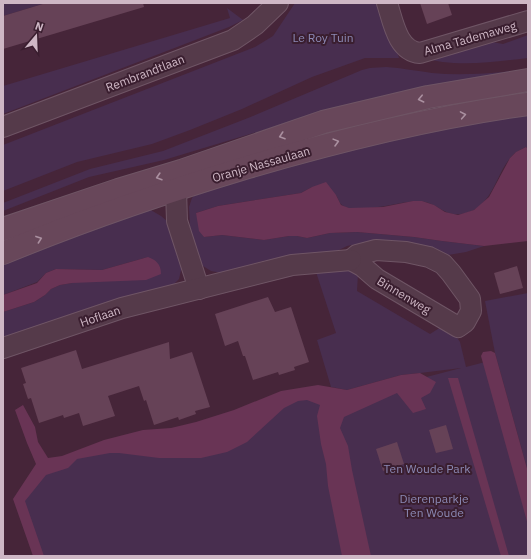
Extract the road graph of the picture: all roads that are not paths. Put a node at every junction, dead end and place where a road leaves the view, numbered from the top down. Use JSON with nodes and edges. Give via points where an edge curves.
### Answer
{"nodes":[{"id":1,"x":278,"y":3,"type":"edge"},
{"id":2,"x":387,"y":3,"type":"edge"},
{"id":3,"x":528,"y":21,"type":"edge"},
{"id":4,"x":528,"y":80,"type":"edge"},
{"id":5,"x":528,"y":104,"type":"edge"},
{"id":6,"x":3,"y":127,"type":"edge"},
{"id":7,"x":178,"y":180,"type":"junction"},
{"id":8,"x":3,"y":229,"type":"edge"},
{"id":9,"x":3,"y":253,"type":"edge"},
{"id":10,"x":351,"y":260,"type":"junction"},
{"id":11,"x":199,"y":289,"type":"junction"},
{"id":12,"x":3,"y":348,"type":"edge"}],
"edges":[{"from":1,"to":6,"type":"street","name":"Rembrandtlaan","via":[[255,25],[233,40]]},
{"from":2,"to":3,"type":"street","name":"Alma Tademaweg","via":[[397,32],[405,47],[412,52],[420,53]]},
{"from":4,"to":7,"type":"main road","name":"Oranje Nassaulaan","one_way":true,"via":[[428,97],[323,122]]},
{"from":7,"to":5,"type":"main road","name":"Oranje Nassaulaan","one_way":true,"via":[[272,160],[422,122]]},
{"from":7,"to":8,"type":"main road","name":"Oranje Nassaulaan","one_way":true,"via":[[118,190]]},
{"from":9,"to":7,"type":"main road","name":"Oranje Nassaulaan","one_way":true,"via":[[116,210]]},
{"from":7,"to":11,"type":"street","via":[[177,220]]},
{"from":10,"to":10,"type":"street","name":"Binnenweg","via":[[376,279],[458,327],[465,322],[470,311],[470,298],[443,264],[429,257],[388,250],[366,252]]},
{"from":10,"to":11,"type":"street","name":"Hoflaan","via":[[292,265]]},
{"from":11,"to":12,"type":"street","name":"Hoflaan","via":[[122,308]]}]}
